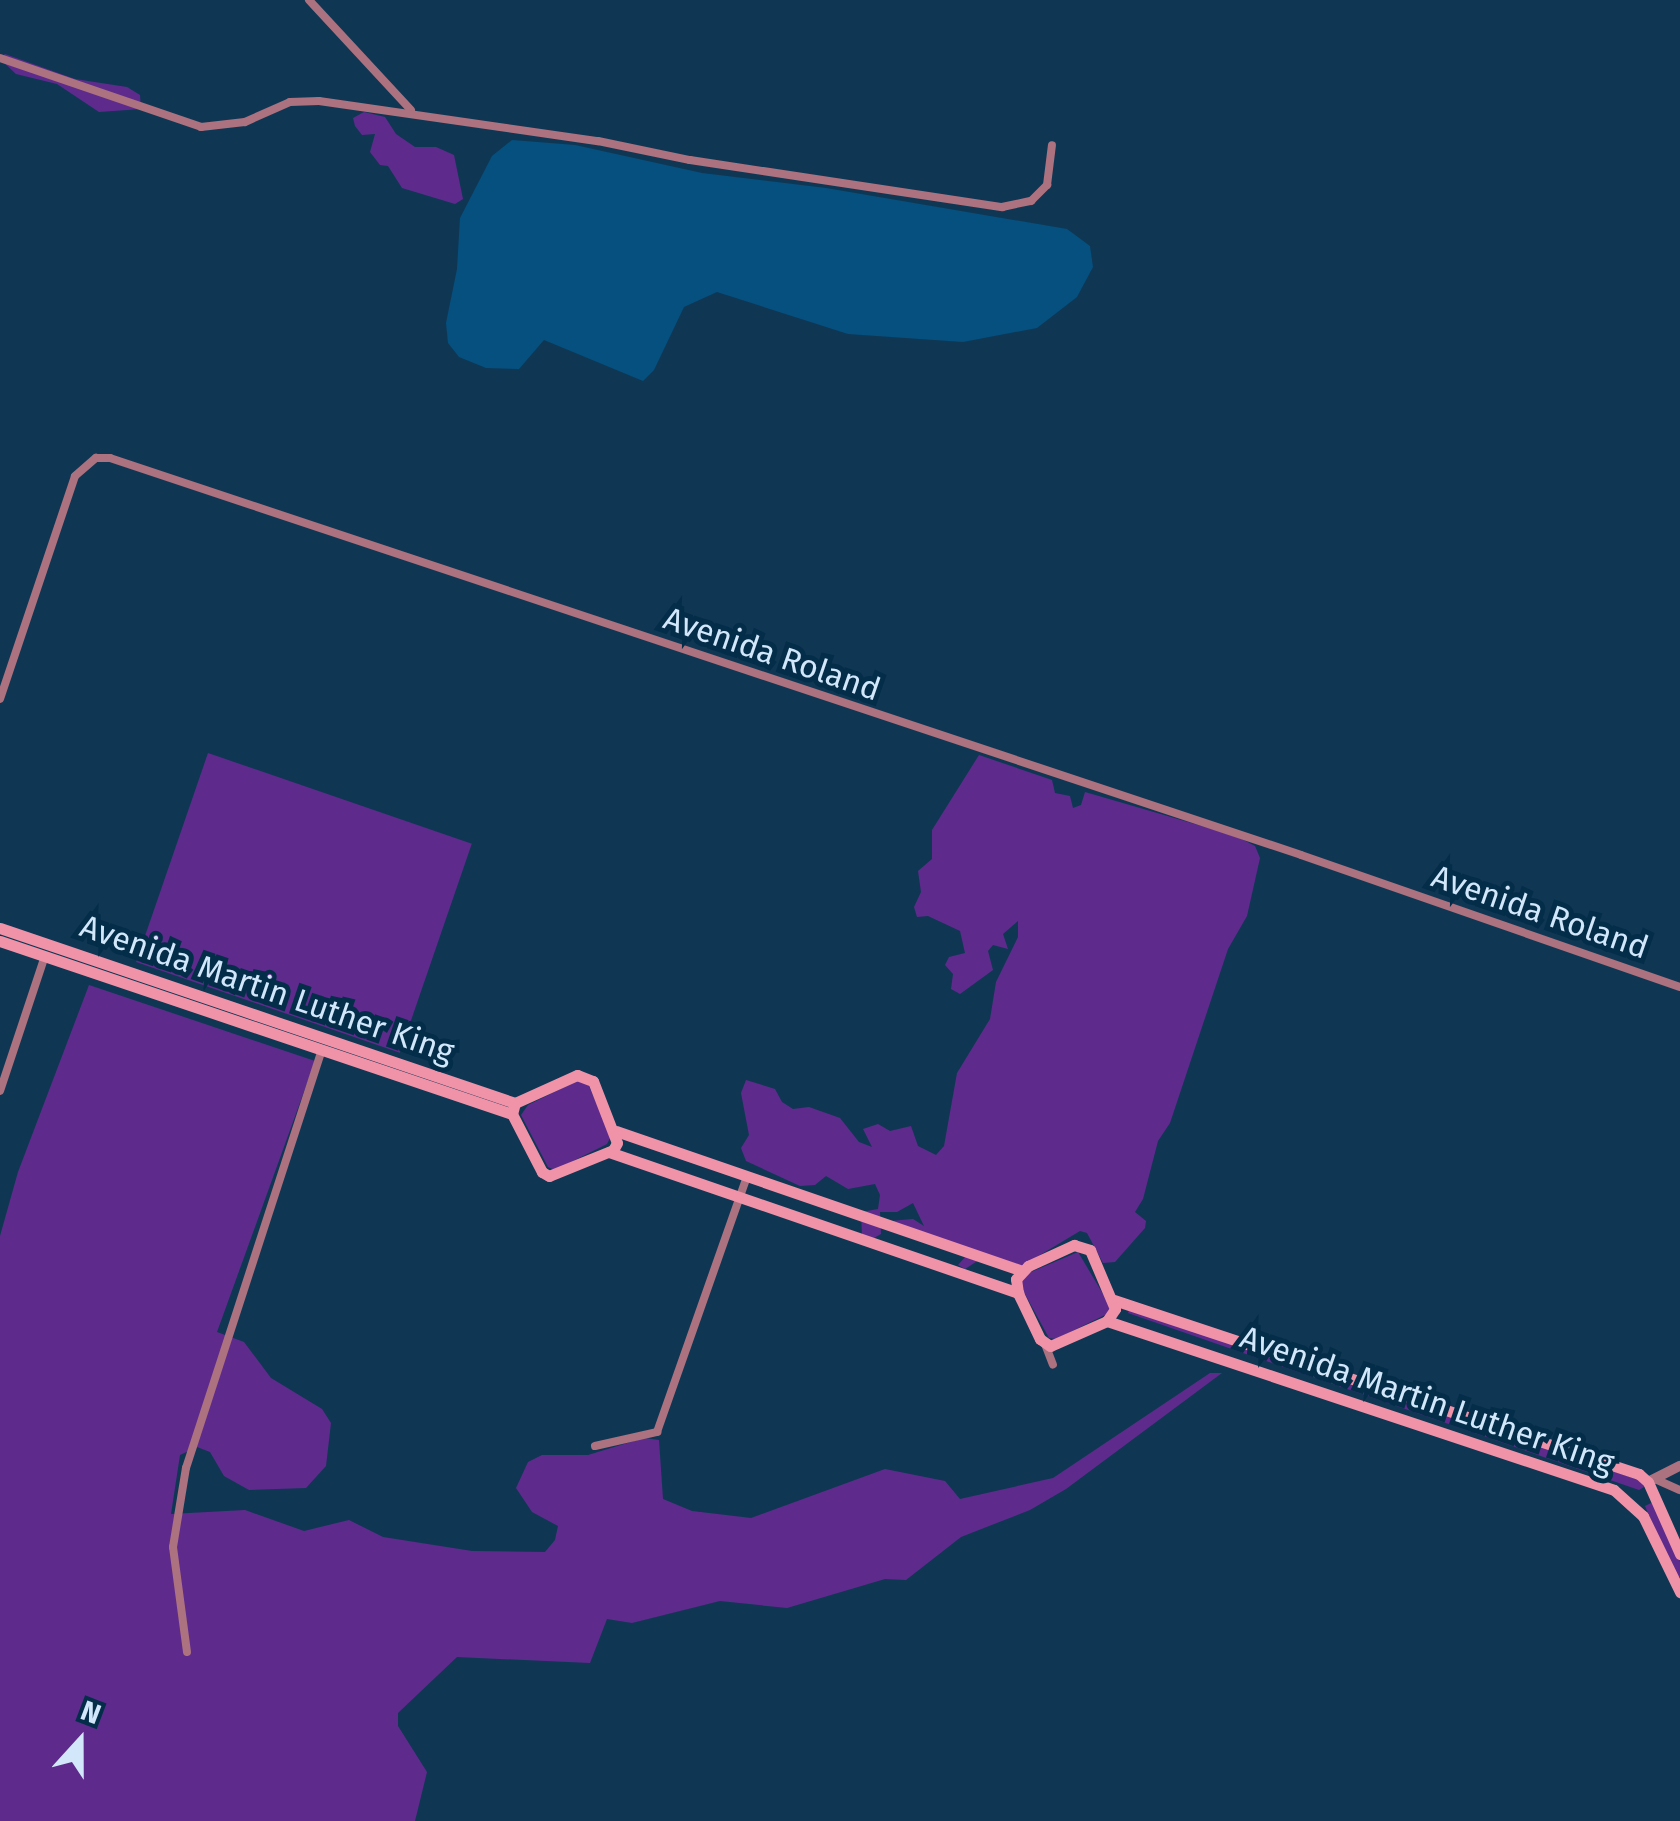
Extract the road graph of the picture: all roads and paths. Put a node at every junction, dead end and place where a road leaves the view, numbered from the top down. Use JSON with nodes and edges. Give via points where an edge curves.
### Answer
{"nodes":[{"id":1,"x":309,"y":0,"type":"edge"},
{"id":2,"x":0,"y":58,"type":"edge"},
{"id":3,"x":413,"y":112,"type":"junction"},
{"id":4,"x":1052,"y":145,"type":"dead end"},
{"id":5,"x":0,"y":698,"type":"edge"},
{"id":6,"x":0,"y":928,"type":"edge"},
{"id":7,"x":0,"y":941,"type":"edge"},
{"id":8,"x":45,"y":956,"type":"junction"},
{"id":9,"x":1680,"y":987,"type":"edge"},
{"id":10,"x":322,"y":1050,"type":"junction"},
{"id":11,"x":0,"y":1091,"type":"edge"},
{"id":12,"x":514,"y":1108,"type":"junction"},
{"id":13,"x":616,"y":1131,"type":"junction"},
{"id":14,"x":609,"y":1152,"type":"junction"},
{"id":15,"x":748,"y":1176,"type":"junction"},
{"id":16,"x":740,"y":1197,"type":"junction"},
{"id":17,"x":888,"y":1224,"type":"junction"},
{"id":18,"x":880,"y":1245,"type":"junction"},
{"id":19,"x":1022,"y":1270,"type":"junction"},
{"id":20,"x":1018,"y":1294,"type":"junction"},
{"id":21,"x":1114,"y":1300,"type":"junction"},
{"id":22,"x":1107,"y":1322,"type":"junction"},
{"id":23,"x":1044,"y":1344,"type":"junction"},
{"id":24,"x":1053,"y":1365,"type":"dead end"},
{"id":25,"x":595,"y":1446,"type":"dead end"},
{"id":26,"x":1680,"y":1466,"type":"edge"},
{"id":27,"x":1652,"y":1485,"type":"junction"},
{"id":28,"x":1680,"y":1490,"type":"edge"},
{"id":29,"x":1627,"y":1498,"type":"junction"},
{"id":30,"x":1680,"y":1554,"type":"edge"},
{"id":31,"x":1678,"y":1585,"type":"edge"},
{"id":32,"x":187,"y":1652,"type":"dead end"}],
"edges":[{"from":1,"to":3,"type":"street"},
{"from":2,"to":3,"type":"street","via":[[201,127],[246,122],[290,102]]},
{"from":3,"to":4,"type":"street","via":[[1002,207],[1031,201],[1047,185]]},
{"from":5,"to":9,"type":"street","name":"Avenida Roland","via":[[75,476],[96,458],[110,458]]},
{"from":6,"to":12,"type":"main road","name":"Avenida Martin Luther King"},
{"from":7,"to":8,"type":"main road","name":"Avenida Martin Luther King"},
{"from":8,"to":10,"type":"main road","name":"Avenida Martin Luther King"},
{"from":8,"to":11,"type":"street"},
{"from":10,"to":12,"type":"main road","name":"Avenida Martin Luther King"},
{"from":10,"to":32,"type":"street","via":[[186,1468],[174,1547]]},
{"from":12,"to":13,"type":"main road","via":[[583,1075]]},
{"from":12,"to":14,"type":"main road","via":[[549,1176]]},
{"from":13,"to":14,"type":"main road"},
{"from":13,"to":15,"type":"main road"},
{"from":14,"to":16,"type":"main road"},
{"from":15,"to":16,"type":"street"},
{"from":15,"to":17,"type":"main road"},
{"from":16,"to":18,"type":"main road"},
{"from":16,"to":25,"type":"street","via":[[657,1432]]},
{"from":17,"to":18,"type":"main road"},
{"from":17,"to":19,"type":"main road"},
{"from":18,"to":20,"type":"main road"},
{"from":19,"to":20,"type":"main road"},
{"from":19,"to":21,"type":"main road","via":[[1082,1245]]},
{"from":20,"to":23,"type":"main road"},
{"from":21,"to":22,"type":"main road"},
{"from":21,"to":27,"type":"main road","name":"Avenida Martin Luther King","via":[[1626,1469]]},
{"from":22,"to":23,"type":"main road","via":[[1058,1346]]},
{"from":22,"to":29,"type":"main road","name":"Avenida Martin Luther King"},
{"from":23,"to":24,"type":"street"},
{"from":26,"to":27,"type":"street"},
{"from":27,"to":28,"type":"street"},
{"from":27,"to":29,"type":"main road","via":[[1644,1500]]},
{"from":27,"to":30,"type":"main road","name":"Avenida Martin Luther King"},
{"from":29,"to":31,"type":"main road","name":"Avenida Martin Luther King"}]}
